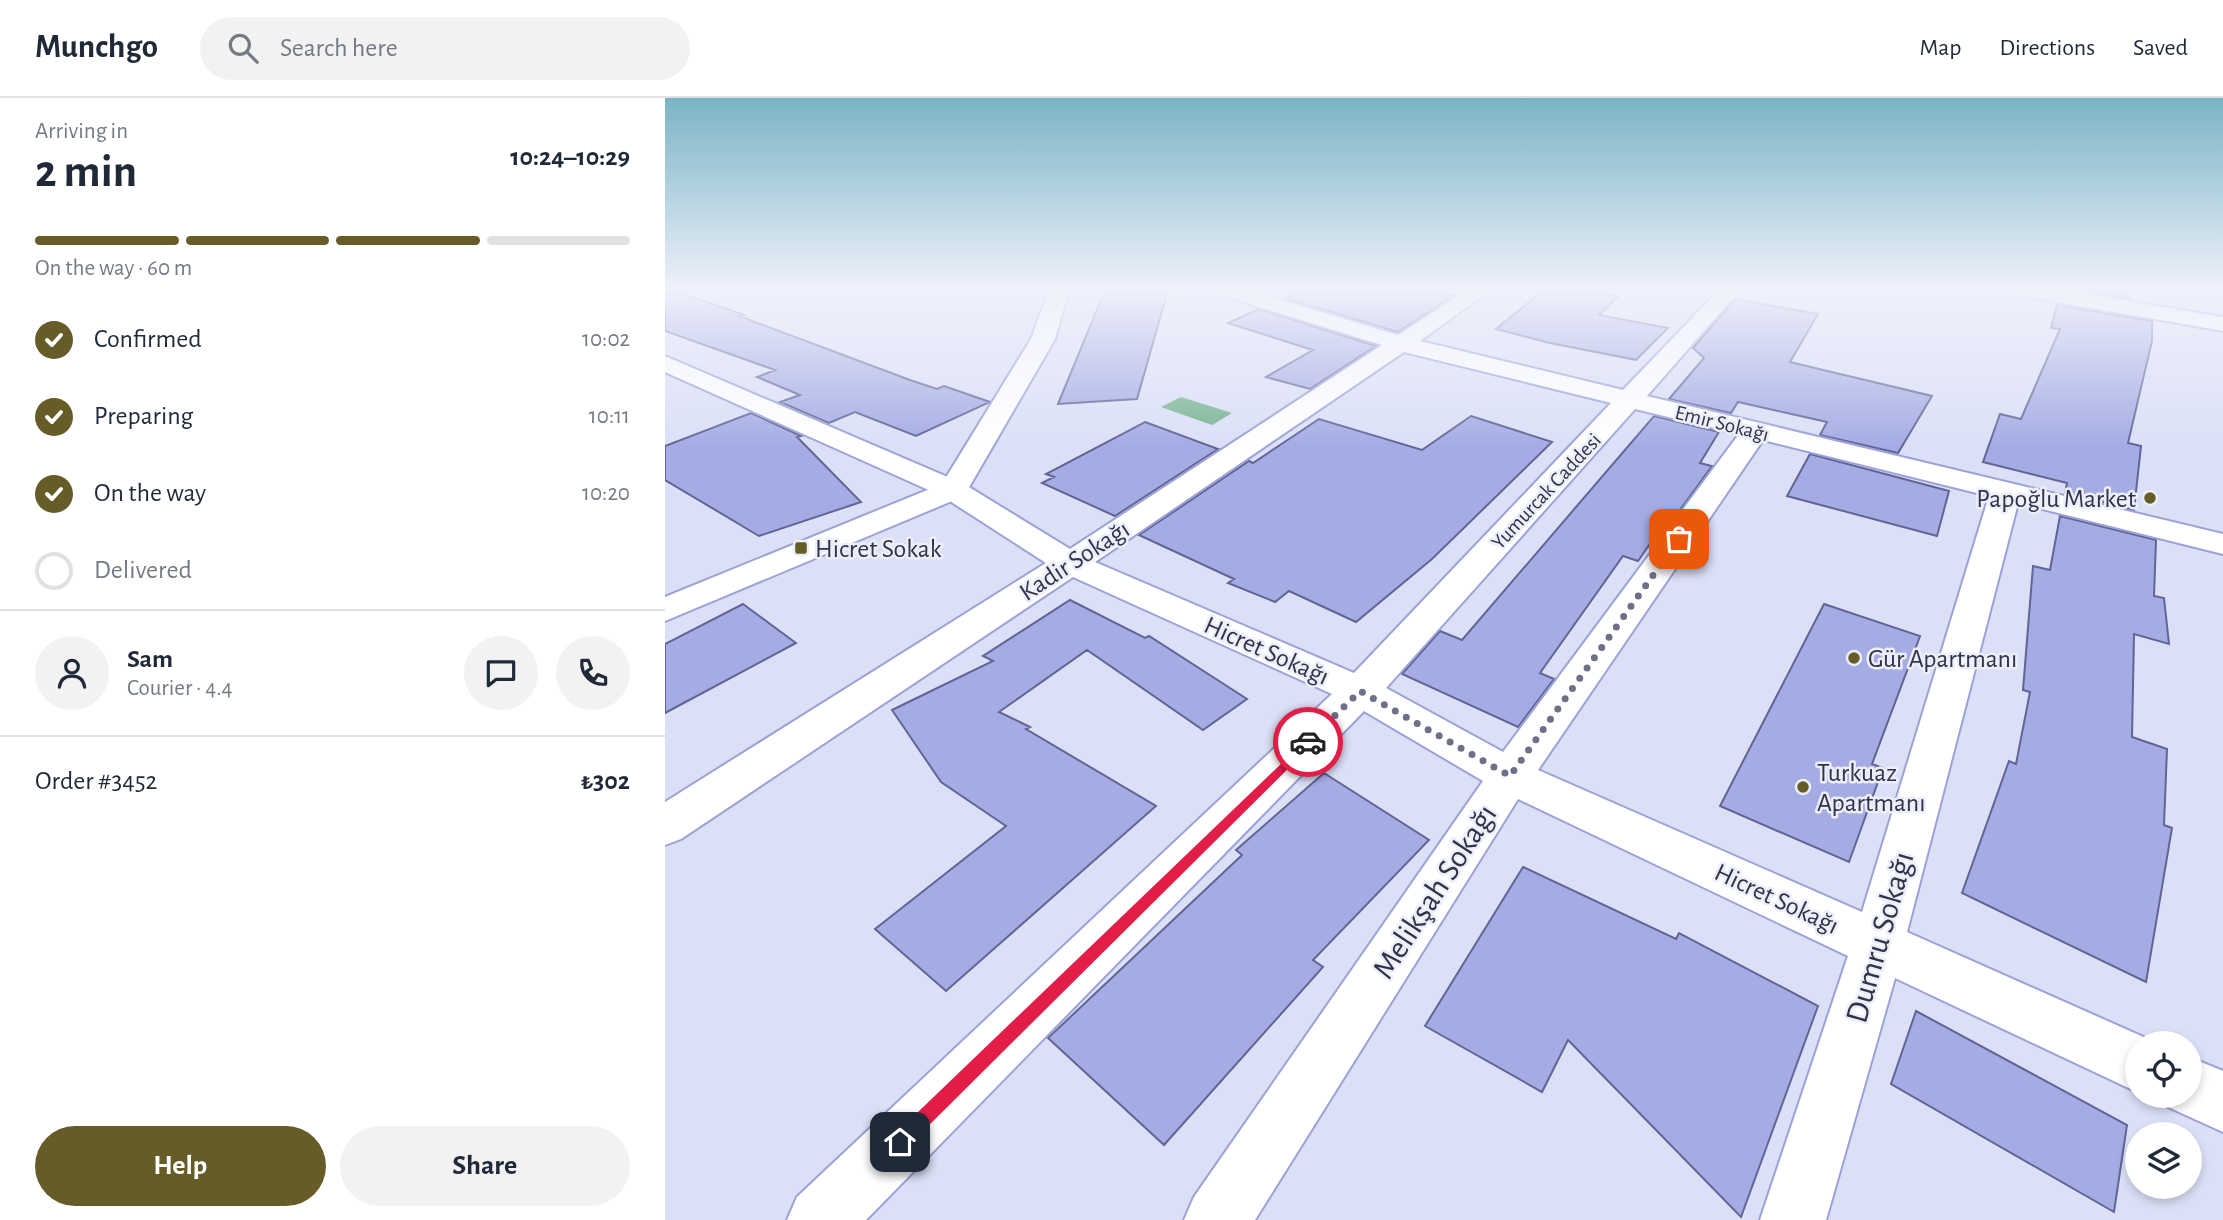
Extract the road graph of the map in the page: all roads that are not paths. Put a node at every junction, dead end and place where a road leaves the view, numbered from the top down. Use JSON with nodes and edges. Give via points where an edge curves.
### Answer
{"nodes":[{"id":1,"x":1040,"y":342,"type":"edge"},
{"id":2,"x":1397,"y":342,"type":"edge"},
{"id":3,"x":1682,"y":342,"type":"edge"},
{"id":4,"x":1402,"y":344,"type":"junction"},
{"id":5,"x":665,"y":363,"type":"edge"},
{"id":6,"x":1630,"y":400,"type":"junction"},
{"id":7,"x":1756,"y":431,"type":"junction"},
{"id":8,"x":953,"y":490,"type":"junction"},
{"id":9,"x":2006,"y":490,"type":"junction"},
{"id":10,"x":2223,"y":544,"type":"edge"},
{"id":11,"x":1069,"y":563,"type":"junction"},
{"id":12,"x":665,"y":610,"type":"edge"},
{"id":13,"x":1360,"y":691,"type":"junction"},
{"id":14,"x":1510,"y":776,"type":"junction"},
{"id":15,"x":665,"y":826,"type":"edge"},
{"id":16,"x":1878,"y":945,"type":"junction"},
{"id":17,"x":2125,"y":1058,"type":"edge"},
{"id":18,"x":2202,"y":1092,"type":"edge"},
{"id":19,"x":2223,"y":1102,"type":"edge"},
{"id":20,"x":820,"y":1220,"type":"edge"},
{"id":21,"x":1217,"y":1220,"type":"edge"},
{"id":22,"x":1793,"y":1220,"type":"edge"}],
"edges":[{"from":1,"to":8,"type":"street"},
{"from":2,"to":4,"type":"street","name":"Emir Sokağı"},
{"from":3,"to":6,"type":"street","name":"Yumurcak Caddesi"},
{"from":4,"to":6,"type":"street","name":"Emir Sokağı"},
{"from":4,"to":11,"type":"street","name":"Kadir Sokağı"},
{"from":5,"to":8,"type":"street","name":"Hicret Sokağı"},
{"from":6,"to":7,"type":"street","name":"Emir Sokağı"},
{"from":6,"to":13,"type":"street","name":"Yumurcak Caddesi"},
{"from":7,"to":9,"type":"street","name":"Emir Sokağı"},
{"from":7,"to":14,"type":"street","name":"Melikşah Sokağı"},
{"from":8,"to":11,"type":"street","name":"Hicret Sokağı"},
{"from":8,"to":12,"type":"street"},
{"from":9,"to":10,"type":"street","name":"Emir Sokağı"},
{"from":9,"to":16,"type":"street","name":"Dumru Sokağı"},
{"from":11,"to":13,"type":"street","name":"Hicret Sokağı"},
{"from":11,"to":15,"type":"street","name":"Kadir Sokağı"},
{"from":13,"to":14,"type":"street","name":"Hicret Sokağı"},
{"from":13,"to":20,"type":"street","name":"Yumurcak Caddesi"},
{"from":14,"to":16,"type":"street","name":"Hicret Sokağı"},
{"from":14,"to":21,"type":"street","name":"Melikşah Sokağı"},
{"from":16,"to":17,"type":"street","name":"Hicret Sokağı"},
{"from":16,"to":22,"type":"street","name":"Dumru Sokağı"},
{"from":18,"to":19,"type":"street"}]}
